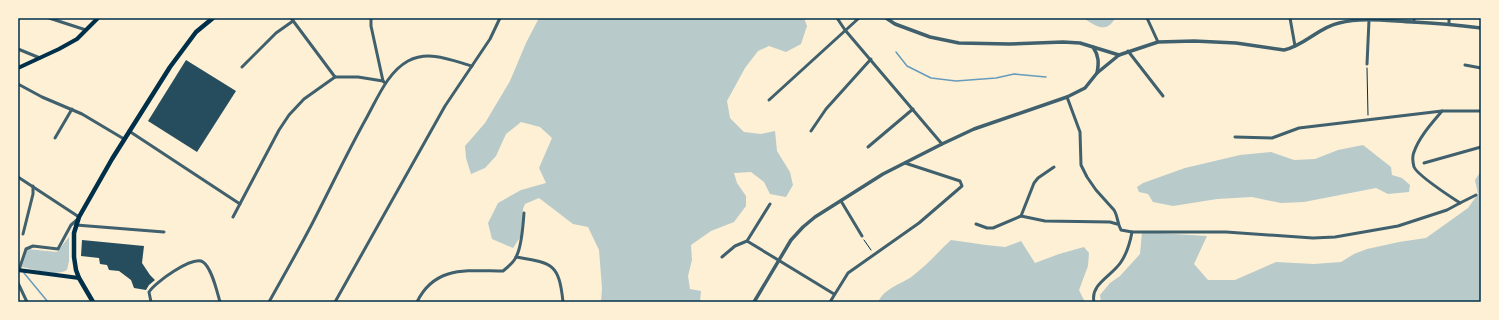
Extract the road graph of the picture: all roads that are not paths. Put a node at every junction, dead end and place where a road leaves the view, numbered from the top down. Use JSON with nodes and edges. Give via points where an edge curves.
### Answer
{"nodes":[{"id":1,"x":49,"y":18,"type":"edge"},
{"id":2,"x":98,"y":18,"type":"edge"},
{"id":3,"x":213,"y":18,"type":"edge"},
{"id":4,"x":371,"y":18,"type":"edge"},
{"id":5,"x":500,"y":18,"type":"edge"},
{"id":6,"x":837,"y":18,"type":"edge"},
{"id":7,"x":859,"y":18,"type":"edge"},
{"id":8,"x":886,"y":18,"type":"edge"},
{"id":9,"x":1147,"y":18,"type":"edge"},
{"id":10,"x":1290,"y":18,"type":"edge"},
{"id":11,"x":1449,"y":18,"type":"edge"},
{"id":12,"x":292,"y":19,"type":"edge"},
{"id":13,"x":1368,"y":20,"type":"junction"},
{"id":14,"x":1414,"y":20,"type":"edge"},
{"id":15,"x":1449,"y":24,"type":"junction"},
{"id":16,"x":1481,"y":28,"type":"edge"},
{"id":17,"x":86,"y":30,"type":"junction"},
{"id":18,"x":845,"y":30,"type":"junction"},
{"id":19,"x":1158,"y":42,"type":"junction"},
{"id":20,"x":1295,"y":46,"type":"junction"},
{"id":21,"x":1093,"y":47,"type":"junction"},
{"id":22,"x":18,"y":49,"type":"edge"},
{"id":23,"x":1128,"y":51,"type":"junction"},
{"id":24,"x":1119,"y":55,"type":"junction"},
{"id":25,"x":40,"y":58,"type":"junction"},
{"id":26,"x":871,"y":59,"type":"junction"},
{"id":27,"x":1367,"y":64,"type":"road end"},
{"id":28,"x":1465,"y":65,"type":"dead end"},
{"id":29,"x":472,"y":66,"type":"junction"},
{"id":30,"x":242,"y":67,"type":"dead end"},
{"id":31,"x":18,"y":68,"type":"edge"},
{"id":32,"x":1481,"y":68,"type":"edge"},
{"id":33,"x":1098,"y":73,"type":"junction"},
{"id":34,"x":335,"y":77,"type":"junction"},
{"id":35,"x":384,"y":82,"type":"junction"},
{"id":36,"x":18,"y":84,"type":"edge"},
{"id":37,"x":1164,"y":96,"type":"dead end"},
{"id":38,"x":1067,"y":97,"type":"junction"},
{"id":39,"x":769,"y":100,"type":"dead end"},
{"id":40,"x":72,"y":109,"type":"junction"},
{"id":41,"x":913,"y":110,"type":"junction"},
{"id":42,"x":1442,"y":111,"type":"junction"},
{"id":43,"x":1481,"y":111,"type":"edge"},
{"id":44,"x":129,"y":131,"type":"junction"},
{"id":45,"x":811,"y":131,"type":"dead end"},
{"id":46,"x":55,"y":138,"type":"dead end"},
{"id":47,"x":1236,"y":138,"type":"dead end"},
{"id":48,"x":124,"y":139,"type":"junction"},
{"id":49,"x":942,"y":144,"type":"junction"},
{"id":50,"x":868,"y":147,"type":"dead end"},
{"id":51,"x":1481,"y":147,"type":"edge"},
{"id":52,"x":904,"y":162,"type":"junction"},
{"id":53,"x":1424,"y":163,"type":"dead end"},
{"id":54,"x":1054,"y":167,"type":"dead end"},
{"id":55,"x":18,"y":178,"type":"edge"},
{"id":56,"x":33,"y":186,"type":"junction"},
{"id":57,"x":1476,"y":195,"type":"dead end"},
{"id":58,"x":841,"y":201,"type":"junction"},
{"id":59,"x":1460,"y":203,"type":"junction"},
{"id":60,"x":240,"y":204,"type":"junction"},
{"id":61,"x":770,"y":204,"type":"dead end"},
{"id":62,"x":524,"y":214,"type":"dead end"},
{"id":63,"x":1021,"y":216,"type":"junction"},
{"id":64,"x":233,"y":217,"type":"dead end"},
{"id":65,"x":77,"y":220,"type":"junction"},
{"id":66,"x":976,"y":224,"type":"dead end"},
{"id":67,"x":1117,"y":224,"type":"junction"},
{"id":68,"x":164,"y":232,"type":"dead end"},
{"id":69,"x":1132,"y":232,"type":"junction"},
{"id":70,"x":24,"y":234,"type":"dead end"},
{"id":71,"x":862,"y":236,"type":"road end"},
{"id":72,"x":747,"y":242,"type":"junction"},
{"id":73,"x":516,"y":257,"type":"junction"},
{"id":74,"x":722,"y":257,"type":"dead end"},
{"id":75,"x":778,"y":261,"type":"junction"},
{"id":76,"x":20,"y":270,"type":"edge"},
{"id":77,"x":79,"y":278,"type":"junction"},
{"id":78,"x":18,"y":283,"type":"edge"},
{"id":79,"x":834,"y":294,"type":"junction"},
{"id":80,"x":27,"y":302,"type":"edge"},
{"id":81,"x":93,"y":302,"type":"edge"},
{"id":82,"x":152,"y":302,"type":"edge"},
{"id":83,"x":220,"y":302,"type":"edge"},
{"id":84,"x":269,"y":302,"type":"edge"},
{"id":85,"x":334,"y":302,"type":"edge"},
{"id":86,"x":417,"y":302,"type":"edge"},
{"id":87,"x":563,"y":302,"type":"edge"},
{"id":88,"x":754,"y":302,"type":"edge"},
{"id":89,"x":830,"y":302,"type":"edge"},
{"id":90,"x":1094,"y":302,"type":"edge"}],
"edges":[{"from":1,"to":17,"type":"street"},
{"from":2,"to":17,"type":"main road"},
{"from":3,"to":44,"type":"main road","via":[[196,32],[170,66]]},
{"from":4,"to":35,"type":"street"},
{"from":5,"to":29,"type":"street"},
{"from":6,"to":18,"type":"street"},
{"from":7,"to":18,"type":"street"},
{"from":8,"to":21,"type":"street","via":[[930,37],[959,43],[1062,42]]},
{"from":9,"to":19,"type":"street"},
{"from":10,"to":20,"type":"street"},
{"from":11,"to":15,"type":"street"},
{"from":12,"to":30,"type":"street"},
{"from":12,"to":34,"type":"street"},
{"from":13,"to":14,"type":"street"},
{"from":13,"to":20,"type":"street","via":[[1338,23]]},
{"from":13,"to":27,"type":"street"},
{"from":14,"to":15,"type":"street"},
{"from":15,"to":16,"type":"street"},
{"from":17,"to":25,"type":"main road","via":[[78,38]]},
{"from":18,"to":26,"type":"street"},
{"from":18,"to":39,"type":"street"},
{"from":19,"to":20,"type":"street","via":[[1236,43],[1278,50]]},
{"from":19,"to":23,"type":"street"},
{"from":21,"to":24,"type":"street"},
{"from":21,"to":33,"type":"street","via":[[1099,58]]},
{"from":22,"to":25,"type":"street"},
{"from":23,"to":24,"type":"street"},
{"from":23,"to":37,"type":"street"},
{"from":24,"to":33,"type":"street"},
{"from":25,"to":31,"type":"main road"},
{"from":26,"to":41,"type":"street"},
{"from":26,"to":45,"type":"street","via":[[826,108]]},
{"from":28,"to":32,"type":"street"},
{"from":29,"to":35,"type":"street","via":[[441,57],[420,56],[402,65]]},
{"from":29,"to":85,"type":"street","via":[[445,106]]},
{"from":33,"to":38,"type":"street","via":[[1085,88]]},
{"from":34,"to":35,"type":"street","via":[[358,77]]},
{"from":34,"to":60,"type":"street","via":[[304,99],[288,115]]},
{"from":35,"to":84,"type":"street"},
{"from":36,"to":40,"type":"street"},
{"from":38,"to":49,"type":"street","via":[[974,129]]},
{"from":38,"to":67,"type":"street","via":[[1080,132],[1081,165],[1096,190],[1114,210]]},
{"from":40,"to":46,"type":"street"},
{"from":40,"to":48,"type":"street"},
{"from":41,"to":49,"type":"street"},
{"from":41,"to":50,"type":"street"},
{"from":42,"to":43,"type":"street"},
{"from":42,"to":47,"type":"street","via":[[1299,128],[1272,138]]},
{"from":42,"to":59,"type":"street","via":[[1413,153],[1414,168]]},
{"from":44,"to":48,"type":"main road"},
{"from":44,"to":60,"type":"street"},
{"from":48,"to":65,"type":"main road"},
{"from":49,"to":52,"type":"street"},
{"from":51,"to":53,"type":"street"},
{"from":52,"to":58,"type":"street"},
{"from":52,"to":79,"type":"street","via":[[960,181],[962,186],[919,223],[848,273]]},
{"from":54,"to":63,"type":"street","via":[[1034,183]]},
{"from":55,"to":56,"type":"street"},
{"from":56,"to":65,"type":"street"},
{"from":56,"to":70,"type":"street"},
{"from":57,"to":59,"type":"street"},
{"from":58,"to":71,"type":"street"},
{"from":58,"to":75,"type":"street","via":[[803,227]]},
{"from":59,"to":69,"type":"street","via":[[1447,210],[1398,226],[1335,237],[1313,238],[1226,232]]},
{"from":60,"to":64,"type":"street"},
{"from":61,"to":72,"type":"street"},
{"from":62,"to":73,"type":"street"},
{"from":63,"to":66,"type":"street","via":[[993,228]]},
{"from":63,"to":67,"type":"street","via":[[1045,221]]},
{"from":65,"to":68,"type":"street"},
{"from":65,"to":76,"type":"street","via":[[71,225],[58,249],[33,246],[26,248]]},
{"from":65,"to":77,"type":"main road","via":[[74,257]]},
{"from":67,"to":69,"type":"street","via":[[1121,230]]},
{"from":69,"to":90,"type":"street","via":[[1121,263],[1094,290]]},
{"from":72,"to":74,"type":"street","via":[[735,246]]},
{"from":72,"to":75,"type":"street"},
{"from":73,"to":86,"type":"street","via":[[503,271],[457,272],[435,279]]},
{"from":73,"to":87,"type":"street","via":[[544,262],[554,268]]},
{"from":75,"to":79,"type":"street"},
{"from":75,"to":88,"type":"street"},
{"from":76,"to":77,"type":"main road"},
{"from":77,"to":81,"type":"main road"},
{"from":78,"to":80,"type":"street"},
{"from":79,"to":89,"type":"street"},
{"from":82,"to":83,"type":"street","via":[[149,292],[154,285],[188,263],[198,260],[208,269]]}]}
